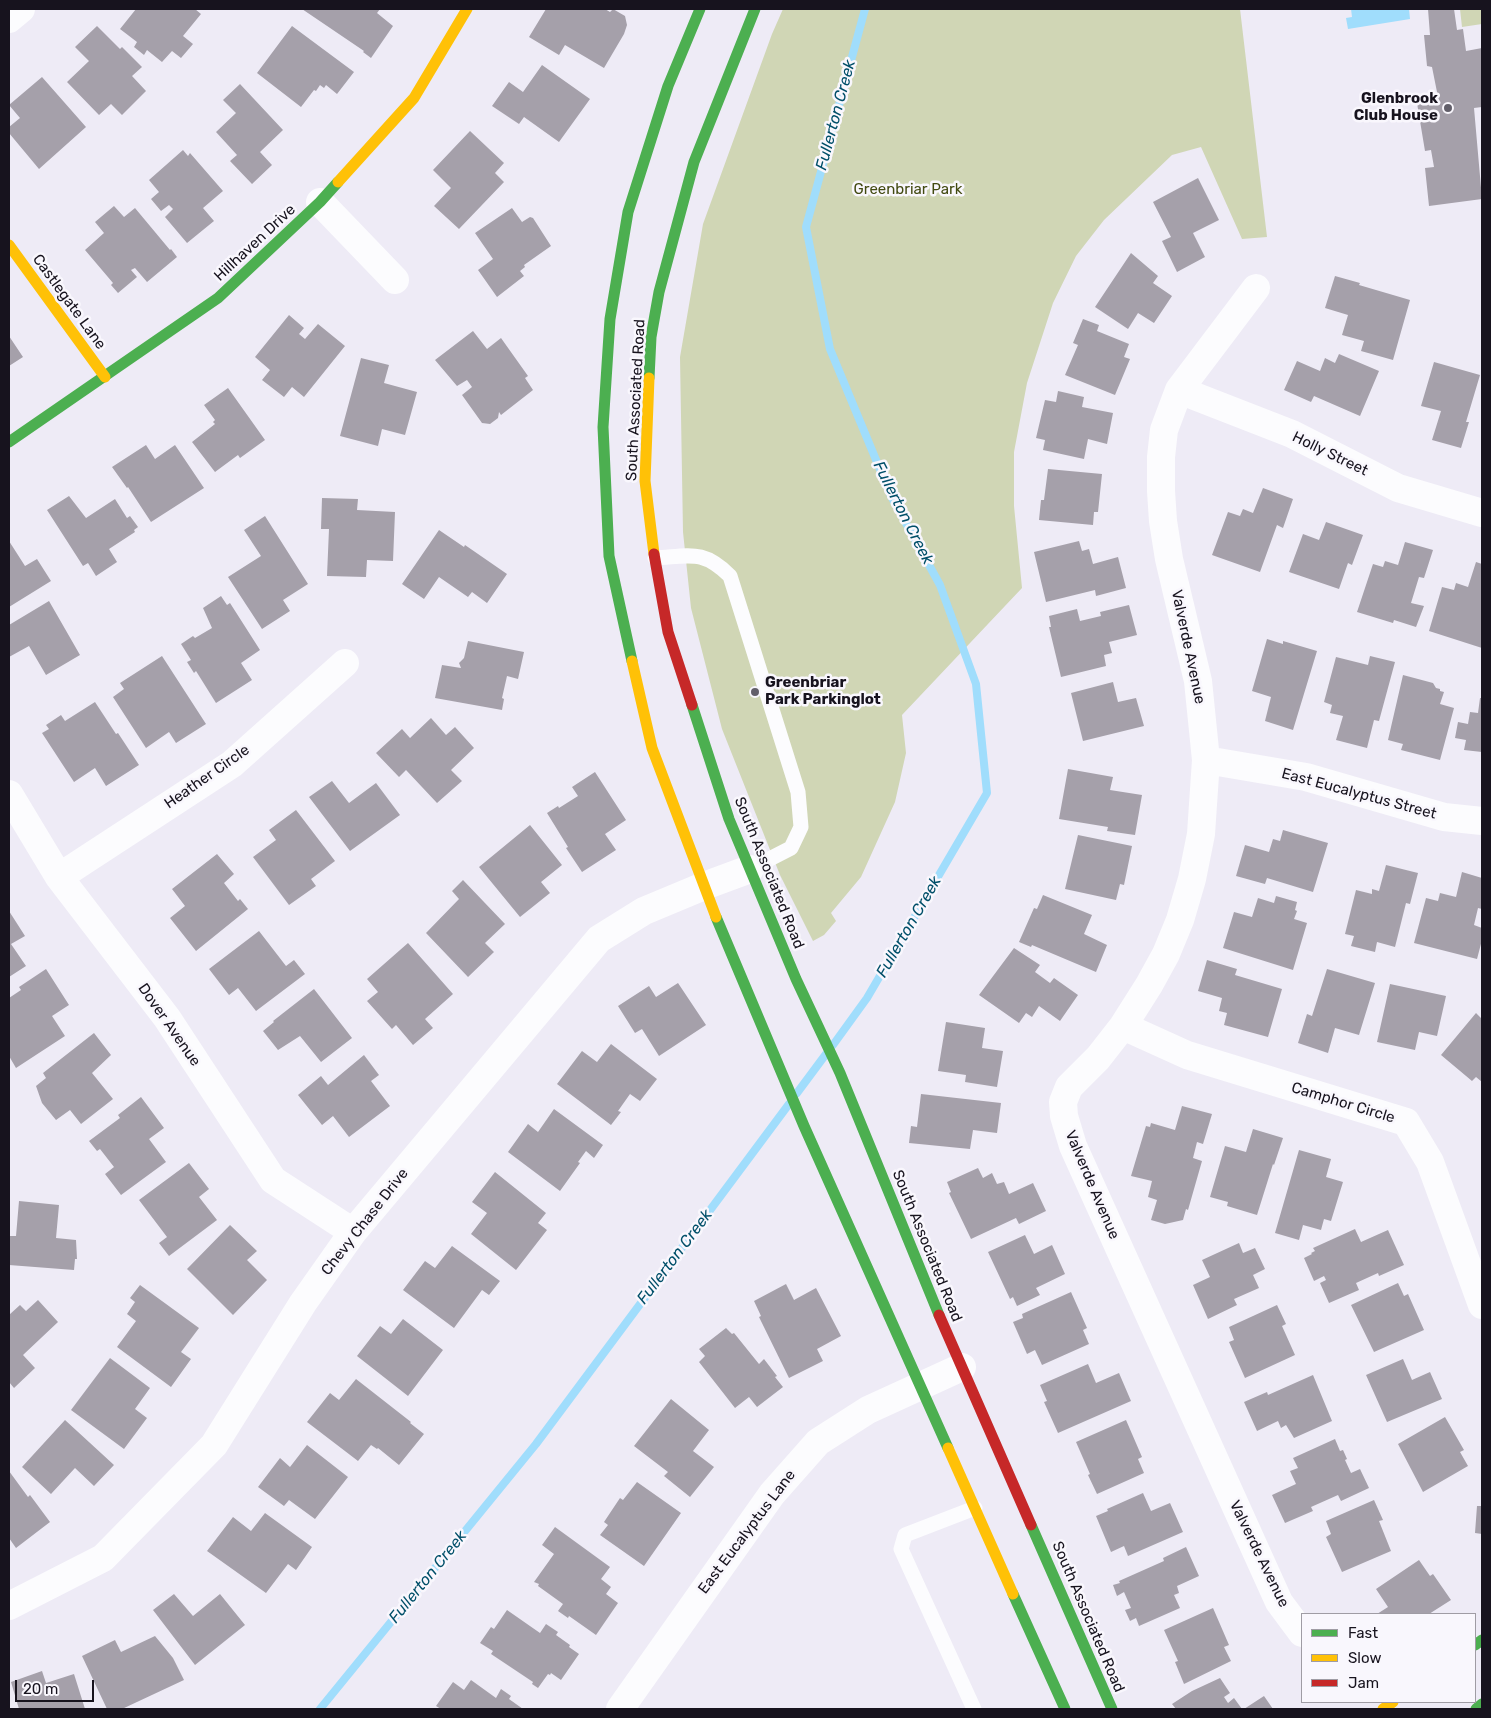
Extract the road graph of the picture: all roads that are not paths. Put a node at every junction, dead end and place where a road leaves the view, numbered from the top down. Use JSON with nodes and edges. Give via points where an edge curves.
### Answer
{"nodes":[{"id":1,"x":21,"y":9,"type":"edge"},
{"id":2,"x":467,"y":9,"type":"edge"},
{"id":3,"x":700,"y":9,"type":"edge"},
{"id":4,"x":755,"y":9,"type":"edge"},
{"id":5,"x":9,"y":19,"type":"edge"},
{"id":6,"x":320,"y":202,"type":"junction"},
{"id":7,"x":9,"y":245,"type":"edge"},
{"id":8,"x":395,"y":280,"type":"dead end"},
{"id":9,"x":1256,"y":288,"type":"dead end"},
{"id":10,"x":105,"y":377,"type":"junction"},
{"id":11,"x":1179,"y":390,"type":"junction"},
{"id":12,"x":9,"y":442,"type":"edge"},
{"id":13,"x":1482,"y":513,"type":"edge"},
{"id":14,"x":655,"y":558,"type":"junction"},
{"id":15,"x":345,"y":662,"type":"dead end"},
{"id":16,"x":1206,"y":760,"type":"junction"},
{"id":17,"x":9,"y":794,"type":"edge"},
{"id":18,"x":1482,"y":821,"type":"edge"},
{"id":19,"x":750,"y":869,"type":"junction"},
{"id":20,"x":59,"y":877,"type":"junction"},
{"id":21,"x":704,"y":886,"type":"junction"},
{"id":22,"x":1123,"y":1026,"type":"junction"},
{"id":23,"x":353,"y":1232,"type":"junction"},
{"id":24,"x":1482,"y":1304,"type":"edge"},
{"id":25,"x":962,"y":1366,"type":"junction"},
{"id":26,"x":920,"y":1386,"type":"junction"},
{"id":27,"x":975,"y":1508,"type":"junction"},
{"id":28,"x":9,"y":1606,"type":"edge"},
{"id":29,"x":1301,"y":1632,"type":"edge"},
{"id":30,"x":1482,"y":1704,"type":"edge"},
{"id":31,"x":620,"y":1709,"type":"edge"},
{"id":32,"x":974,"y":1709,"type":"edge"},
{"id":33,"x":1065,"y":1709,"type":"edge"},
{"id":34,"x":1112,"y":1709,"type":"edge"},
{"id":35,"x":1476,"y":1709,"type":"edge"}],
"edges":[{"from":1,"to":5,"type":"street"},
{"from":2,"to":6,"type":"street","name":"Hillhaven Drive","via":[[414,98]]},
{"from":3,"to":21,"type":"street","name":"South Associated Road","via":[[668,86],[628,212],[610,319],[603,426],[609,556],[652,748]]},
{"from":4,"to":14,"type":"street","name":"South Associated Road","via":[[694,162],[658,292],[651,337],[645,481]]},
{"from":6,"to":8,"type":"street"},
{"from":6,"to":10,"type":"street","name":"Hillhaven Drive","via":[[218,298]]},
{"from":7,"to":10,"type":"street","name":"Castlegate Lane"},
{"from":9,"to":11,"type":"street","name":"Valverde Avenue"},
{"from":10,"to":12,"type":"street","name":"Hillhaven Drive"},
{"from":11,"to":13,"type":"street","name":"Holly Street","via":[[1292,434],[1398,488]]},
{"from":11,"to":16,"type":"street","name":"Valverde Avenue","via":[[1164,430],[1160,491],[1168,559],[1198,682]]},
{"from":14,"to":19,"type":"street","name":"South Associated Road","via":[[668,632],[729,819]]},
{"from":14,"to":19,"type":"lane","via":[[701,556],[718,564],[730,576],[798,792],[801,827],[791,848]]},
{"from":15,"to":20,"type":"street","name":"Heather Circle","via":[[232,764]]},
{"from":16,"to":18,"type":"street","name":"East Eucalyptus Street","via":[[1306,776],[1444,817]]},
{"from":16,"to":22,"type":"street","name":"Valverde Avenue","via":[[1201,834],[1180,920],[1166,954]]},
{"from":17,"to":20,"type":"street","name":"Dover Avenue"},
{"from":19,"to":21,"type":"street","name":"Chevy Chase Drive"},
{"from":19,"to":25,"type":"street","name":"South Associated Road","via":[[840,1073]]},
{"from":20,"to":23,"type":"street","name":"Dover Avenue","via":[[167,1018],[273,1180]]},
{"from":21,"to":23,"type":"street","name":"Chevy Chase Drive","via":[[644,912],[599,939]]},
{"from":21,"to":26,"type":"street","name":"South Associated Road","via":[[804,1126]]},
{"from":22,"to":24,"type":"street","name":"Camphor Circle","via":[[1187,1055],[1406,1122],[1430,1162]]},
{"from":22,"to":29,"type":"street","name":"Valverde Avenue","via":[[1069,1087],[1063,1102],[1068,1131],[1279,1602]]},
{"from":23,"to":28,"type":"street","name":"Chevy Chase Drive","via":[[303,1303],[214,1445],[102,1558]]},
{"from":25,"to":26,"type":"street","name":"East Eucalyptus Lane"},
{"from":25,"to":34,"type":"street","name":"South Associated Road"},
{"from":26,"to":27,"type":"street","name":"South Associated Road"},
{"from":26,"to":31,"type":"street","name":"East Eucalyptus Lane","via":[[868,1410],[818,1442],[772,1494]]},
{"from":27,"to":32,"type":"lane","via":[[905,1535],[901,1548]]},
{"from":27,"to":33,"type":"street","name":"South Associated Road"},
{"from":30,"to":35,"type":"street"}]}
